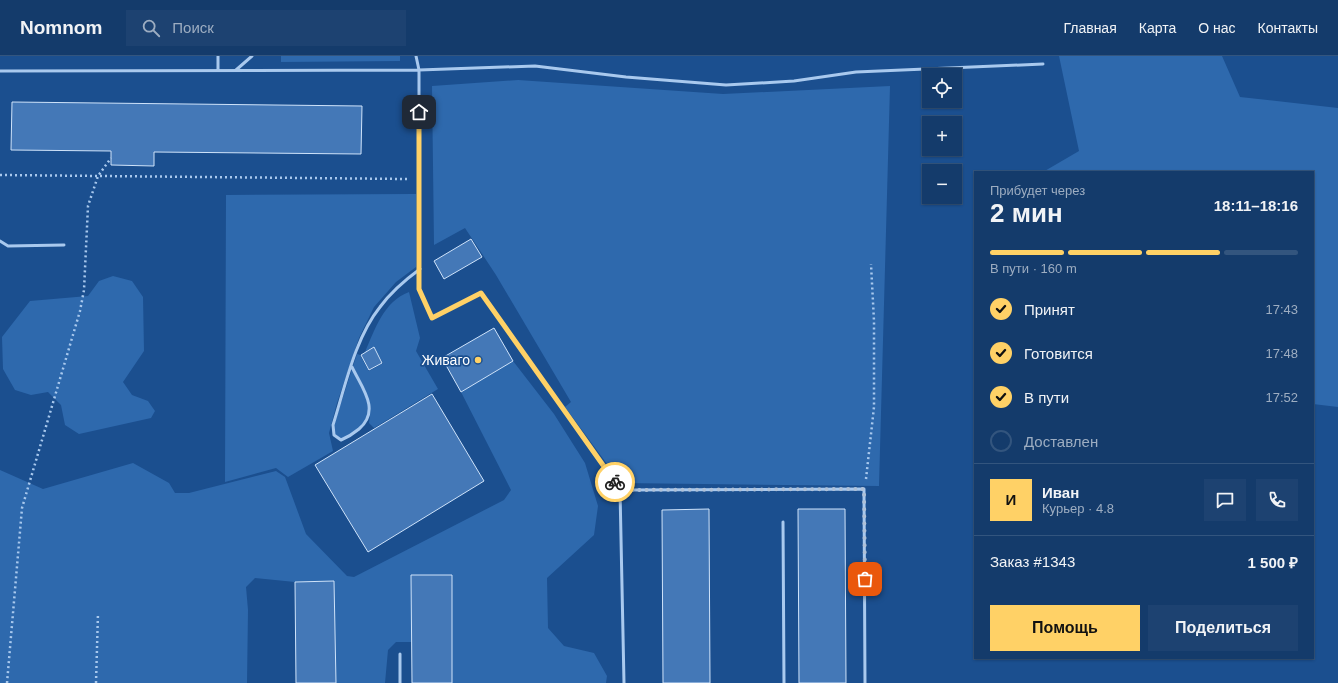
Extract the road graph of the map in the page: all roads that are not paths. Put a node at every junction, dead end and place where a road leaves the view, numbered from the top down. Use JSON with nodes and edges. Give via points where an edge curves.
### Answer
{"nodes":[{"id":1,"x":218,"y":56,"type":"edge"},
{"id":2,"x":252,"y":56,"type":"edge"},
{"id":3,"x":416,"y":56,"type":"edge"},
{"id":4,"x":1043,"y":64,"type":"dead end"},
{"id":5,"x":218,"y":70,"type":"junction"},
{"id":6,"x":236,"y":70,"type":"junction"},
{"id":7,"x":419,"y":70,"type":"junction"},
{"id":8,"x":0,"y":71,"type":"edge"},
{"id":9,"x":0,"y":241,"type":"edge"},
{"id":10,"x":64,"y":245,"type":"dead end"},
{"id":11,"x":420,"y":269,"type":"junction"},
{"id":12,"x":352,"y":367,"type":"junction"},
{"id":13,"x":620,"y":490,"type":"junction"},
{"id":14,"x":783,"y":522,"type":"dead end"},
{"id":15,"x":400,"y":654,"type":"dead end"},
{"id":16,"x":400,"y":683,"type":"edge"},
{"id":17,"x":624,"y":683,"type":"edge"},
{"id":18,"x":784,"y":683,"type":"edge"},
{"id":19,"x":865,"y":683,"type":"edge"}],
"edges":[{"from":1,"to":5,"type":"lane"},
{"from":2,"to":6,"type":"lane"},
{"from":3,"to":7,"type":"lane"},
{"from":4,"to":7,"type":"lane","via":[[863,72],[794,81],[726,85],[535,66]]},
{"from":5,"to":6,"type":"lane"},
{"from":5,"to":8,"type":"lane"},
{"from":6,"to":7,"type":"lane"},
{"from":7,"to":11,"type":"lane"},
{"from":9,"to":10,"type":"lane","via":[[8,246]]},
{"from":11,"to":12,"type":"lane","via":[[399,285],[379,307],[361,338]]},
{"from":11,"to":13,"type":"lane","via":[[419,289],[432,318],[481,293]]},
{"from":12,"to":12,"type":"lane","via":[[368,398],[370,410],[367,422],[350,437],[341,440],[334,435],[333,425]]},
{"from":13,"to":17,"type":"lane"},
{"from":13,"to":19,"type":"lane","via":[[864,489]]},
{"from":14,"to":18,"type":"lane"},
{"from":15,"to":16,"type":"lane"}]}
